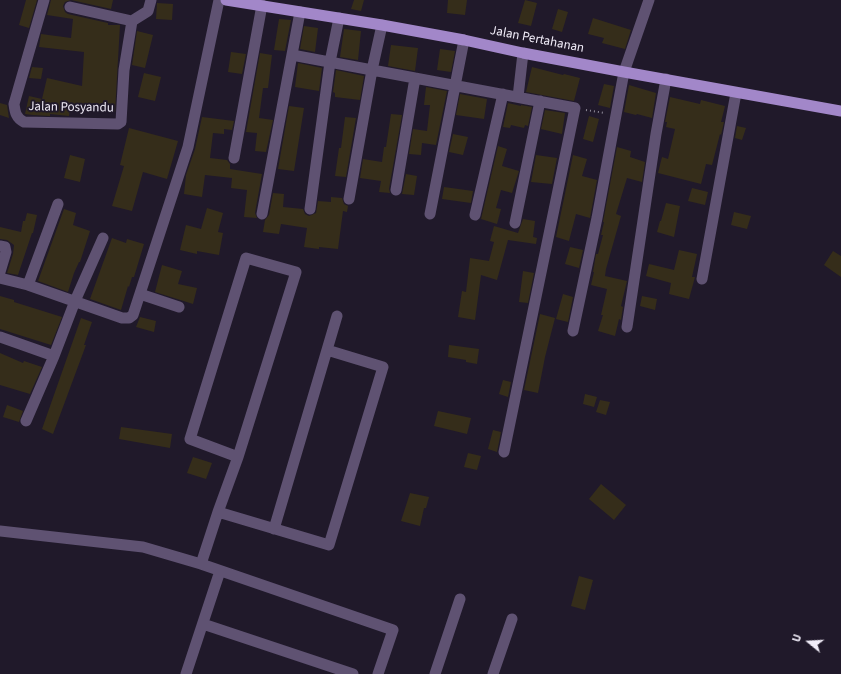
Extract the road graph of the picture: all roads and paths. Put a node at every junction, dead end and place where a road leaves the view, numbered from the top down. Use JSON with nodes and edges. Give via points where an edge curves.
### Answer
{"nodes":[{"id":1,"x":44,"y":0,"type":"edge"},
{"id":2,"x":151,"y":0,"type":"edge"},
{"id":3,"x":219,"y":0,"type":"edge"},
{"id":4,"x":226,"y":0,"type":"edge"},
{"id":5,"x":648,"y":0,"type":"edge"},
{"id":6,"x":262,"y":5,"type":"junction"},
{"id":7,"x":70,"y":7,"type":"dead end"},
{"id":8,"x":300,"y":12,"type":"junction"},
{"id":9,"x":339,"y":18,"type":"junction"},
{"id":10,"x":132,"y":21,"type":"junction"},
{"id":11,"x":382,"y":25,"type":"junction"},
{"id":12,"x":464,"y":40,"type":"junction"},
{"id":13,"x":523,"y":53,"type":"junction"},
{"id":14,"x":292,"y":55,"type":"junction"},
{"id":15,"x":330,"y":62,"type":"junction"},
{"id":16,"x":372,"y":70,"type":"junction"},
{"id":17,"x":624,"y":72,"type":"junction"},
{"id":18,"x":415,"y":78,"type":"junction"},
{"id":19,"x":666,"y":79,"type":"junction"},
{"id":20,"x":455,"y":85,"type":"junction"},
{"id":21,"x":736,"y":93,"type":"junction"},
{"id":22,"x":503,"y":94,"type":"junction"},
{"id":23,"x":518,"y":97,"type":"junction"},
{"id":24,"x":540,"y":101,"type":"junction"},
{"id":25,"x":575,"y":108,"type":"junction"},
{"id":26,"x":841,"y":111,"type":"edge"},
{"id":27,"x":616,"y":116,"type":"junction"},
{"id":28,"x":234,"y":158,"type":"dead end"},
{"id":29,"x":396,"y":190,"type":"dead end"},
{"id":30,"x":349,"y":199,"type":"dead end"},
{"id":31,"x":58,"y":204,"type":"dead end"},
{"id":32,"x":310,"y":209,"type":"dead end"},
{"id":33,"x":262,"y":214,"type":"dead end"},
{"id":34,"x":430,"y":214,"type":"dead end"},
{"id":35,"x":476,"y":215,"type":"dead end"},
{"id":36,"x":515,"y":223,"type":"dead end"},
{"id":37,"x":103,"y":238,"type":"dead end"},
{"id":38,"x":0,"y":246,"type":"edge"},
{"id":39,"x":0,"y":272,"type":"edge"},
{"id":40,"x":0,"y":278,"type":"edge"},
{"id":41,"x":702,"y":278,"type":"dead end"},
{"id":42,"x":28,"y":285,"type":"junction"},
{"id":43,"x":140,"y":294,"type":"junction"},
{"id":44,"x":75,"y":301,"type":"junction"},
{"id":45,"x":179,"y":307,"type":"dead end"},
{"id":46,"x":336,"y":316,"type":"dead end"},
{"id":47,"x":627,"y":327,"type":"dead end"},
{"id":48,"x":573,"y":331,"type":"dead end"},
{"id":49,"x":0,"y":337,"type":"edge"},
{"id":50,"x":326,"y":350,"type":"junction"},
{"id":51,"x":54,"y":356,"type":"junction"},
{"id":52,"x":26,"y":421,"type":"dead end"},
{"id":53,"x":504,"y":452,"type":"dead end"},
{"id":54,"x":238,"y":457,"type":"junction"},
{"id":55,"x":218,"y":512,"type":"junction"},
{"id":56,"x":274,"y":529,"type":"junction"},
{"id":57,"x":0,"y":532,"type":"edge"},
{"id":58,"x":201,"y":564,"type":"junction"},
{"id":59,"x":220,"y":571,"type":"junction"},
{"id":60,"x":460,"y":599,"type":"dead end"},
{"id":61,"x":512,"y":619,"type":"dead end"},
{"id":62,"x":203,"y":624,"type":"junction"},
{"id":63,"x":186,"y":674,"type":"edge"},
{"id":64,"x":353,"y":674,"type":"edge"},
{"id":65,"x":378,"y":674,"type":"edge"},
{"id":66,"x":435,"y":674,"type":"edge"},
{"id":67,"x":493,"y":674,"type":"edge"}],
"edges":[{"from":1,"to":10,"type":"street","name":"Jalan Posyandu","via":[[14,104],[15,113],[24,122],[121,122],[124,70]]},
{"from":2,"to":10,"type":"street","via":[[148,11]]},
{"from":3,"to":43,"type":"street","via":[[188,147]]},
{"from":4,"to":6,"type":"main road","name":"Jalan Pertahanan"},
{"from":5,"to":17,"type":"street"},
{"from":6,"to":8,"type":"main road","name":"Jalan Pertahanan"},
{"from":6,"to":28,"type":"street"},
{"from":7,"to":10,"type":"street"},
{"from":8,"to":9,"type":"main road","name":"Jalan Pertahanan"},
{"from":8,"to":14,"type":"street"},
{"from":9,"to":11,"type":"main road","name":"Jalan Pertahanan"},
{"from":9,"to":15,"type":"street"},
{"from":11,"to":12,"type":"main road","name":"Jalan Pertahanan"},
{"from":11,"to":16,"type":"street"},
{"from":12,"to":13,"type":"main road","name":"Jalan Pertahanan"},
{"from":12,"to":20,"type":"street"},
{"from":13,"to":17,"type":"main road","name":"Jalan Pertahanan"},
{"from":13,"to":23,"type":"street"},
{"from":14,"to":15,"type":"street"},
{"from":14,"to":33,"type":"street"},
{"from":15,"to":16,"type":"street"},
{"from":15,"to":32,"type":"street"},
{"from":16,"to":18,"type":"street"},
{"from":16,"to":30,"type":"street"},
{"from":17,"to":19,"type":"main road","name":"Jalan Pertahanan"},
{"from":17,"to":27,"type":"street"},
{"from":18,"to":20,"type":"street"},
{"from":18,"to":29,"type":"street"},
{"from":19,"to":21,"type":"main road","name":"Jalan Pertahanan"},
{"from":19,"to":47,"type":"street"},
{"from":20,"to":22,"type":"street"},
{"from":20,"to":34,"type":"street"},
{"from":21,"to":26,"type":"main road","name":"Jalan Pertahanan"},
{"from":21,"to":41,"type":"street"},
{"from":22,"to":23,"type":"street"},
{"from":22,"to":35,"type":"street"},
{"from":23,"to":24,"type":"street"},
{"from":24,"to":25,"type":"street"},
{"from":24,"to":36,"type":"street"},
{"from":25,"to":27,"type":"path"},
{"from":25,"to":53,"type":"street"},
{"from":27,"to":48,"type":"street","via":[[598,218]]},
{"from":31,"to":42,"type":"street"},
{"from":37,"to":44,"type":"street"},
{"from":38,"to":39,"type":"street","via":[[5,247],[6,252]]},
{"from":40,"to":42,"type":"street"},
{"from":42,"to":44,"type":"street"},
{"from":43,"to":44,"type":"street","via":[[133,315],[129,318],[122,318]]},
{"from":43,"to":45,"type":"street"},
{"from":44,"to":51,"type":"street"},
{"from":46,"to":50,"type":"street"},
{"from":49,"to":51,"type":"street"},
{"from":50,"to":56,"type":"street"},
{"from":50,"to":56,"type":"street","via":[[383,367],[329,545]]},
{"from":51,"to":52,"type":"street"},
{"from":54,"to":54,"type":"street","via":[[296,272],[246,258],[190,439]]},
{"from":54,"to":55,"type":"street"},
{"from":55,"to":56,"type":"street"},
{"from":55,"to":58,"type":"street"},
{"from":57,"to":58,"type":"street","via":[[142,547]]},
{"from":58,"to":59,"type":"street"},
{"from":59,"to":62,"type":"street"},
{"from":59,"to":65,"type":"street","via":[[393,630]]},
{"from":60,"to":66,"type":"street"},
{"from":61,"to":67,"type":"street"},
{"from":62,"to":63,"type":"street"},
{"from":62,"to":64,"type":"street"}]}
